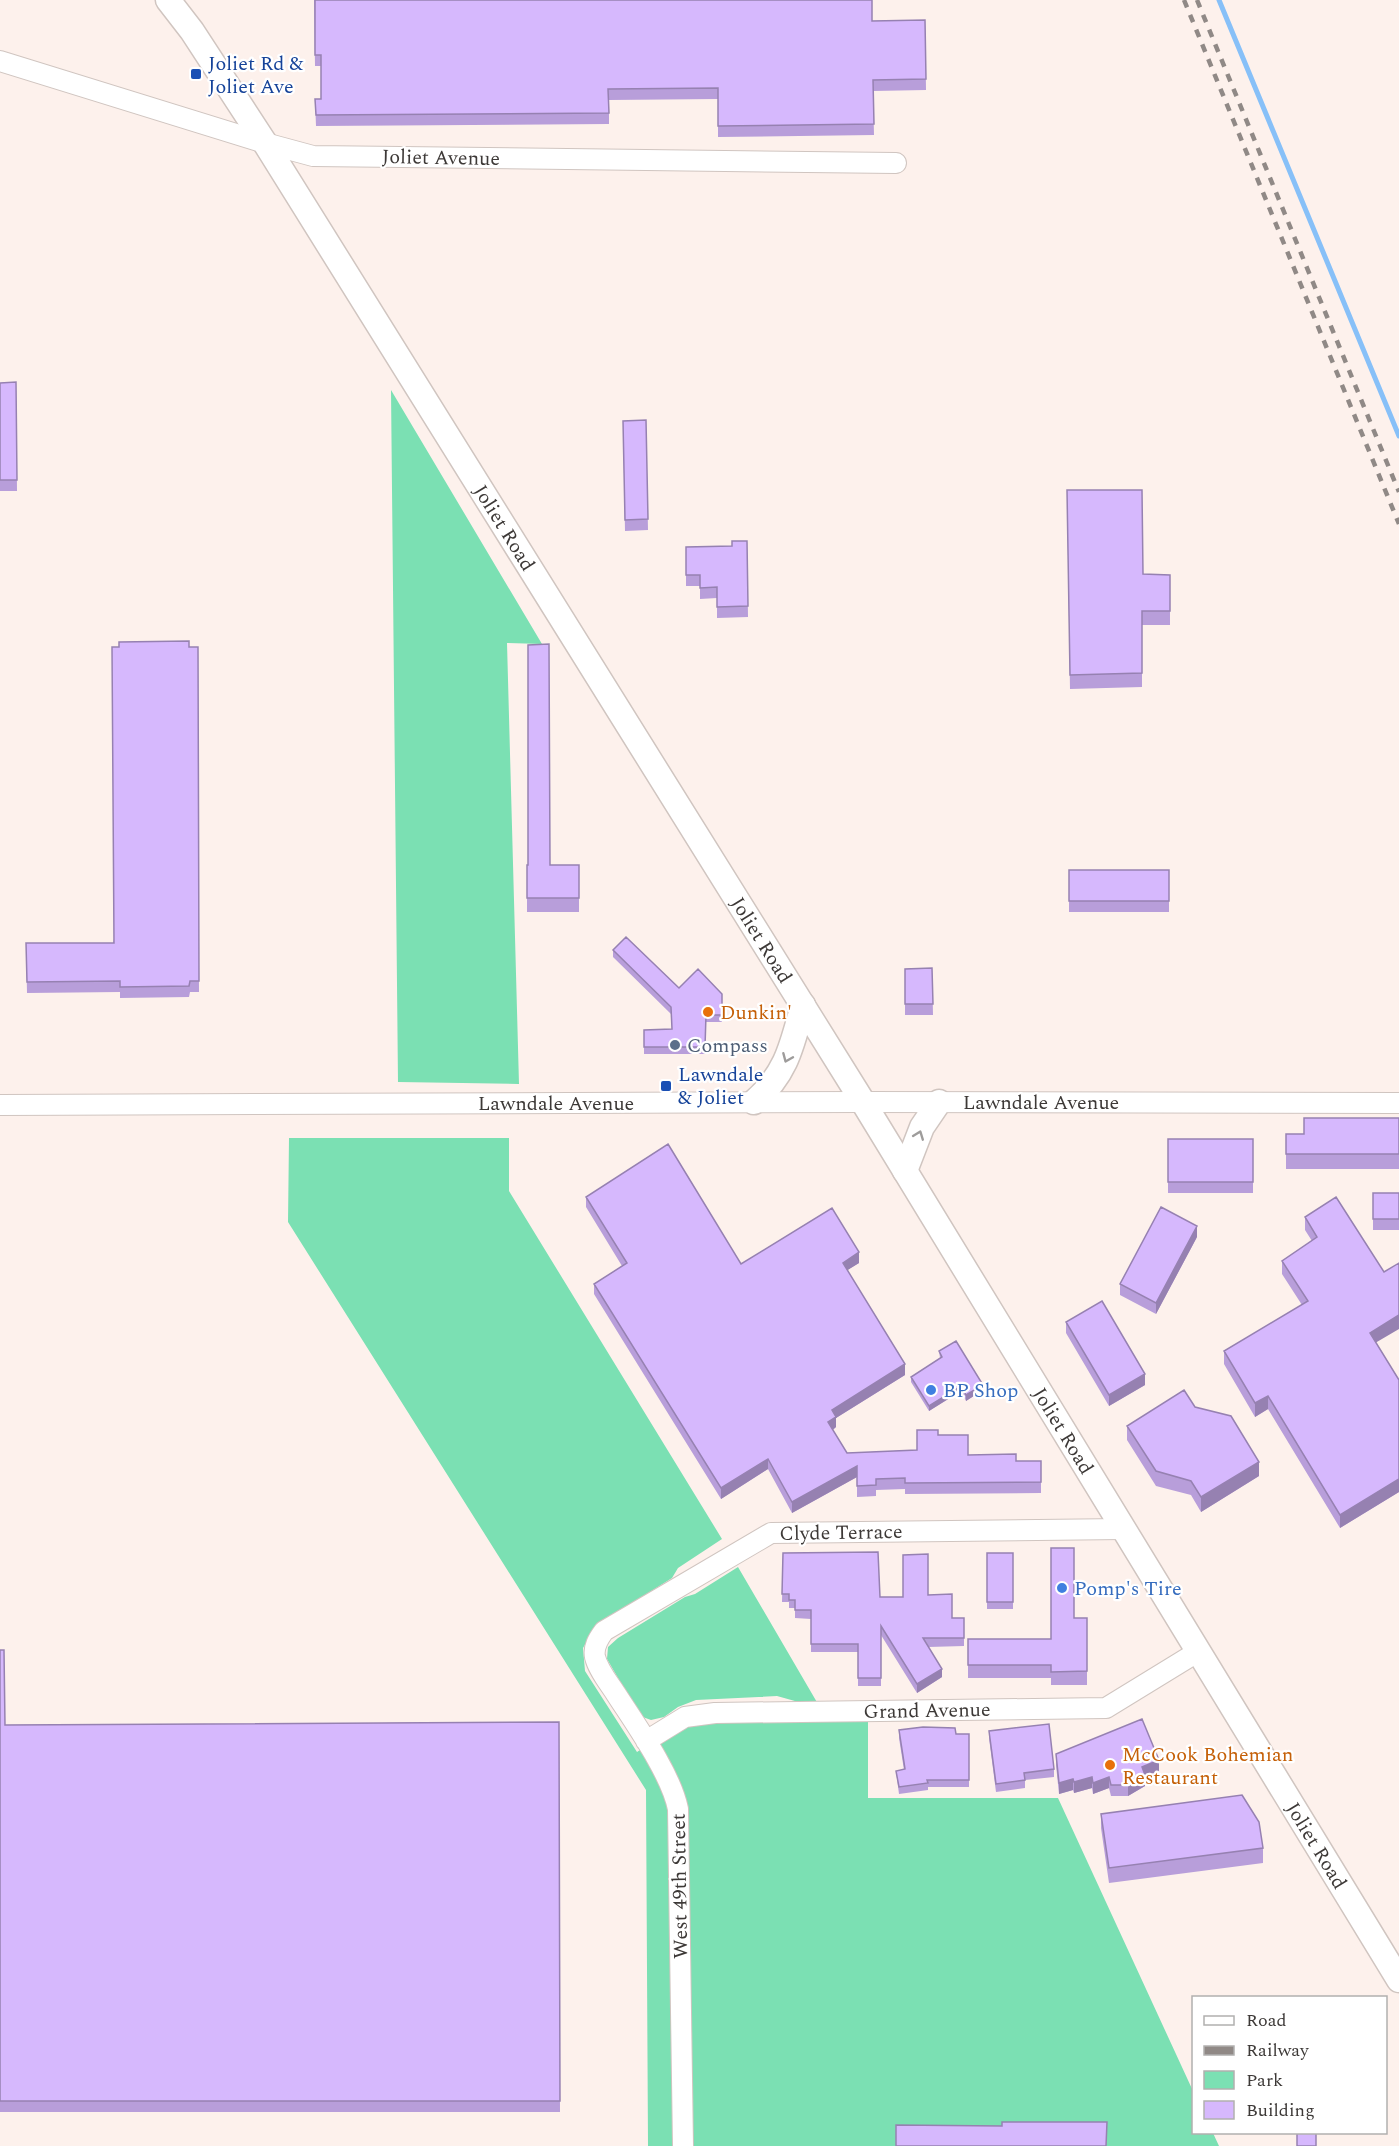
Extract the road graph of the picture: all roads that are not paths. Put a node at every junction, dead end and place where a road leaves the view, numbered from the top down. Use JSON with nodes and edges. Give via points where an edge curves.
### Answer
{"nodes":[{"id":1,"x":168,"y":0,"type":"edge"},
{"id":2,"x":0,"y":61,"type":"edge"},
{"id":3,"x":265,"y":143,"type":"junction"},
{"id":4,"x":896,"y":163,"type":"dead end"},
{"id":5,"x":802,"y":1005,"type":"junction"},
{"id":6,"x":754,"y":1102,"type":"junction"},
{"id":7,"x":863,"y":1102,"type":"junction"},
{"id":8,"x":939,"y":1102,"type":"junction"},
{"id":9,"x":1399,"y":1103,"type":"edge"},
{"id":10,"x":0,"y":1105,"type":"edge"},
{"id":11,"x":905,"y":1171,"type":"junction"},
{"id":12,"x":1123,"y":1529,"type":"junction"},
{"id":13,"x":595,"y":1647,"type":"joint"},
{"id":14,"x":1199,"y":1651,"type":"junction"},
{"id":15,"x":646,"y":1741,"type":"junction"},
{"id":16,"x":1399,"y":1980,"type":"edge"},
{"id":17,"x":683,"y":2146,"type":"edge"}],
"edges":[{"from":1,"to":3,"type":"main road","name":"Joliet Road"},
{"from":2,"to":3,"type":"street","name":"Joliet Avenue"},
{"from":3,"to":4,"type":"street","name":"Joliet Avenue","via":[[313,156]]},
{"from":3,"to":5,"type":"main road","name":"Joliet Road"},
{"from":5,"to":6,"type":"main road","one_way":true,"via":[[788,1058]]},
{"from":5,"to":7,"type":"main road","name":"Joliet Road"},
{"from":6,"to":7,"type":"street","name":"Lawndale Avenue"},
{"from":6,"to":10,"type":"street","name":"Lawndale Avenue"},
{"from":7,"to":8,"type":"street","name":"Lawndale Avenue"},
{"from":7,"to":11,"type":"main road","name":"Joliet Road"},
{"from":8,"to":9,"type":"street","name":"Lawndale Avenue"},
{"from":11,"to":8,"type":"main road","one_way":true,"via":[[922,1127]]},
{"from":11,"to":12,"type":"main road","name":"Joliet Road"},
{"from":12,"to":13,"type":"street","name":"Clyde Terrace","via":[[771,1533],[604,1632]]},
{"from":12,"to":14,"type":"main road","name":"Joliet Road"},
{"from":13,"to":15,"type":"street","name":"West 49th Street","via":[[597,1664]]},
{"from":14,"to":15,"type":"street","name":"Grand Avenue","via":[[1106,1708],[715,1713],[685,1717]]},
{"from":14,"to":16,"type":"main road","name":"Joliet Road"},
{"from":15,"to":17,"type":"street","name":"West 49th Street","via":[[672,1788],[678,1809]]}]}
